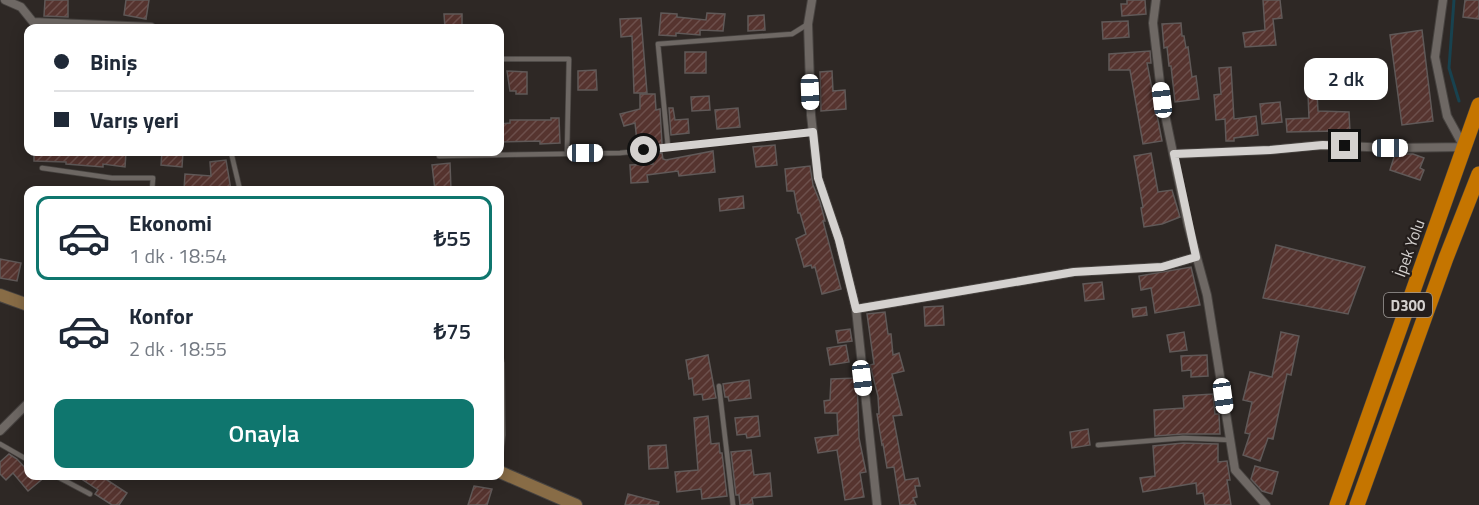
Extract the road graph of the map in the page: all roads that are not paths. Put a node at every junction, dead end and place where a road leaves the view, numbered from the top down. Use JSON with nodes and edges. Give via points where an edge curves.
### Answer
{"nodes":[{"id":1,"x":5,"y":0,"type":"edge"},
{"id":2,"x":812,"y":0,"type":"edge"},
{"id":3,"x":1156,"y":0,"type":"edge"},
{"id":4,"x":1443,"y":0,"type":"edge"},
{"id":5,"x":80,"y":24,"type":"edge"},
{"id":6,"x":808,"y":24,"type":"junction"},
{"id":7,"x":504,"y":59,"type":"edge"},
{"id":8,"x":1479,"y":105,"type":"edge"},
{"id":9,"x":813,"y":132,"type":"junction"},
{"id":10,"x":668,"y":147,"type":"junction"},
{"id":11,"x":1464,"y":147,"type":"junction"},
{"id":12,"x":504,"y":153,"type":"edge"},
{"id":13,"x":567,"y":153,"type":"junction"},
{"id":14,"x":1174,"y":154,"type":"junction"},
{"id":15,"x":232,"y":156,"type":"edge"},
{"id":16,"x":42,"y":168,"type":"dead end"},
{"id":17,"x":1479,"y":174,"type":"edge"},
{"id":18,"x":152,"y":186,"type":"edge"},
{"id":19,"x":239,"y":186,"type":"edge"},
{"id":20,"x":1196,"y":257,"type":"junction"},
{"id":21,"x":0,"y":295,"type":"edge"},
{"id":22,"x":24,"y":304,"type":"edge"},
{"id":23,"x":856,"y":309,"type":"junction"},
{"id":24,"x":719,"y":386,"type":"dead end"},
{"id":25,"x":24,"y":407,"type":"edge"},
{"id":26,"x":0,"y":430,"type":"edge"},
{"id":27,"x":1230,"y":440,"type":"junction"},
{"id":28,"x":0,"y":444,"type":"edge"},
{"id":29,"x":1098,"y":445,"type":"dead end"},
{"id":30,"x":24,"y":458,"type":"edge"},
{"id":31,"x":504,"y":474,"type":"edge"},
{"id":32,"x":64,"y":480,"type":"edge"},
{"id":33,"x":90,"y":494,"type":"dead end"},
{"id":34,"x":576,"y":505,"type":"edge"},
{"id":35,"x":733,"y":505,"type":"edge"},
{"id":36,"x":877,"y":505,"type":"edge"},
{"id":37,"x":1266,"y":505,"type":"edge"},
{"id":38,"x":1337,"y":505,"type":"edge"},
{"id":39,"x":1357,"y":505,"type":"edge"}],
"edges":[{"from":1,"to":5,"type":"street","via":[[21,8],[33,22]]},
{"from":2,"to":6,"type":"street"},
{"from":3,"to":14,"type":"street","via":[[1153,23],[1162,100]]},
{"from":4,"to":11,"type":"street","via":[[1435,57],[1447,116]]},
{"from":6,"to":9,"type":"street"},
{"from":6,"to":10,"type":"lane","via":[[792,34],[658,44]]},
{"from":7,"to":13,"type":"lane","via":[[569,59]]},
{"from":8,"to":11,"type":"highway","name":"İpek Yolu","number":"D300"},
{"from":9,"to":10,"type":"lane"},
{"from":9,"to":23,"type":"street","via":[[818,178]]},
{"from":10,"to":13,"type":"lane","via":[[620,153]]},
{"from":11,"to":14,"type":"street","via":[[1323,145]]},
{"from":11,"to":38,"type":"highway","name":"İpek Yolu","number":"D300"},
{"from":12,"to":13,"type":"lane"},
{"from":14,"to":20,"type":"street"},
{"from":15,"to":19,"type":"lane"},
{"from":16,"to":18,"type":"lane","via":[[112,178],[153,178]]},
{"from":17,"to":39,"type":"highway","number":"D300"},
{"from":20,"to":23,"type":"street","via":[[1162,267],[1074,272]]},
{"from":20,"to":27,"type":"street","via":[[1207,295]]},
{"from":21,"to":22,"type":"street"},
{"from":23,"to":36,"type":"street"},
{"from":24,"to":35,"type":"lane"},
{"from":25,"to":26,"type":"street"},
{"from":27,"to":29,"type":"lane","via":[[1183,438]]},
{"from":27,"to":37,"type":"street","via":[[1235,470]]},
{"from":28,"to":30,"type":"lane"},
{"from":31,"to":34,"type":"street"},
{"from":32,"to":33,"type":"lane"}]}
